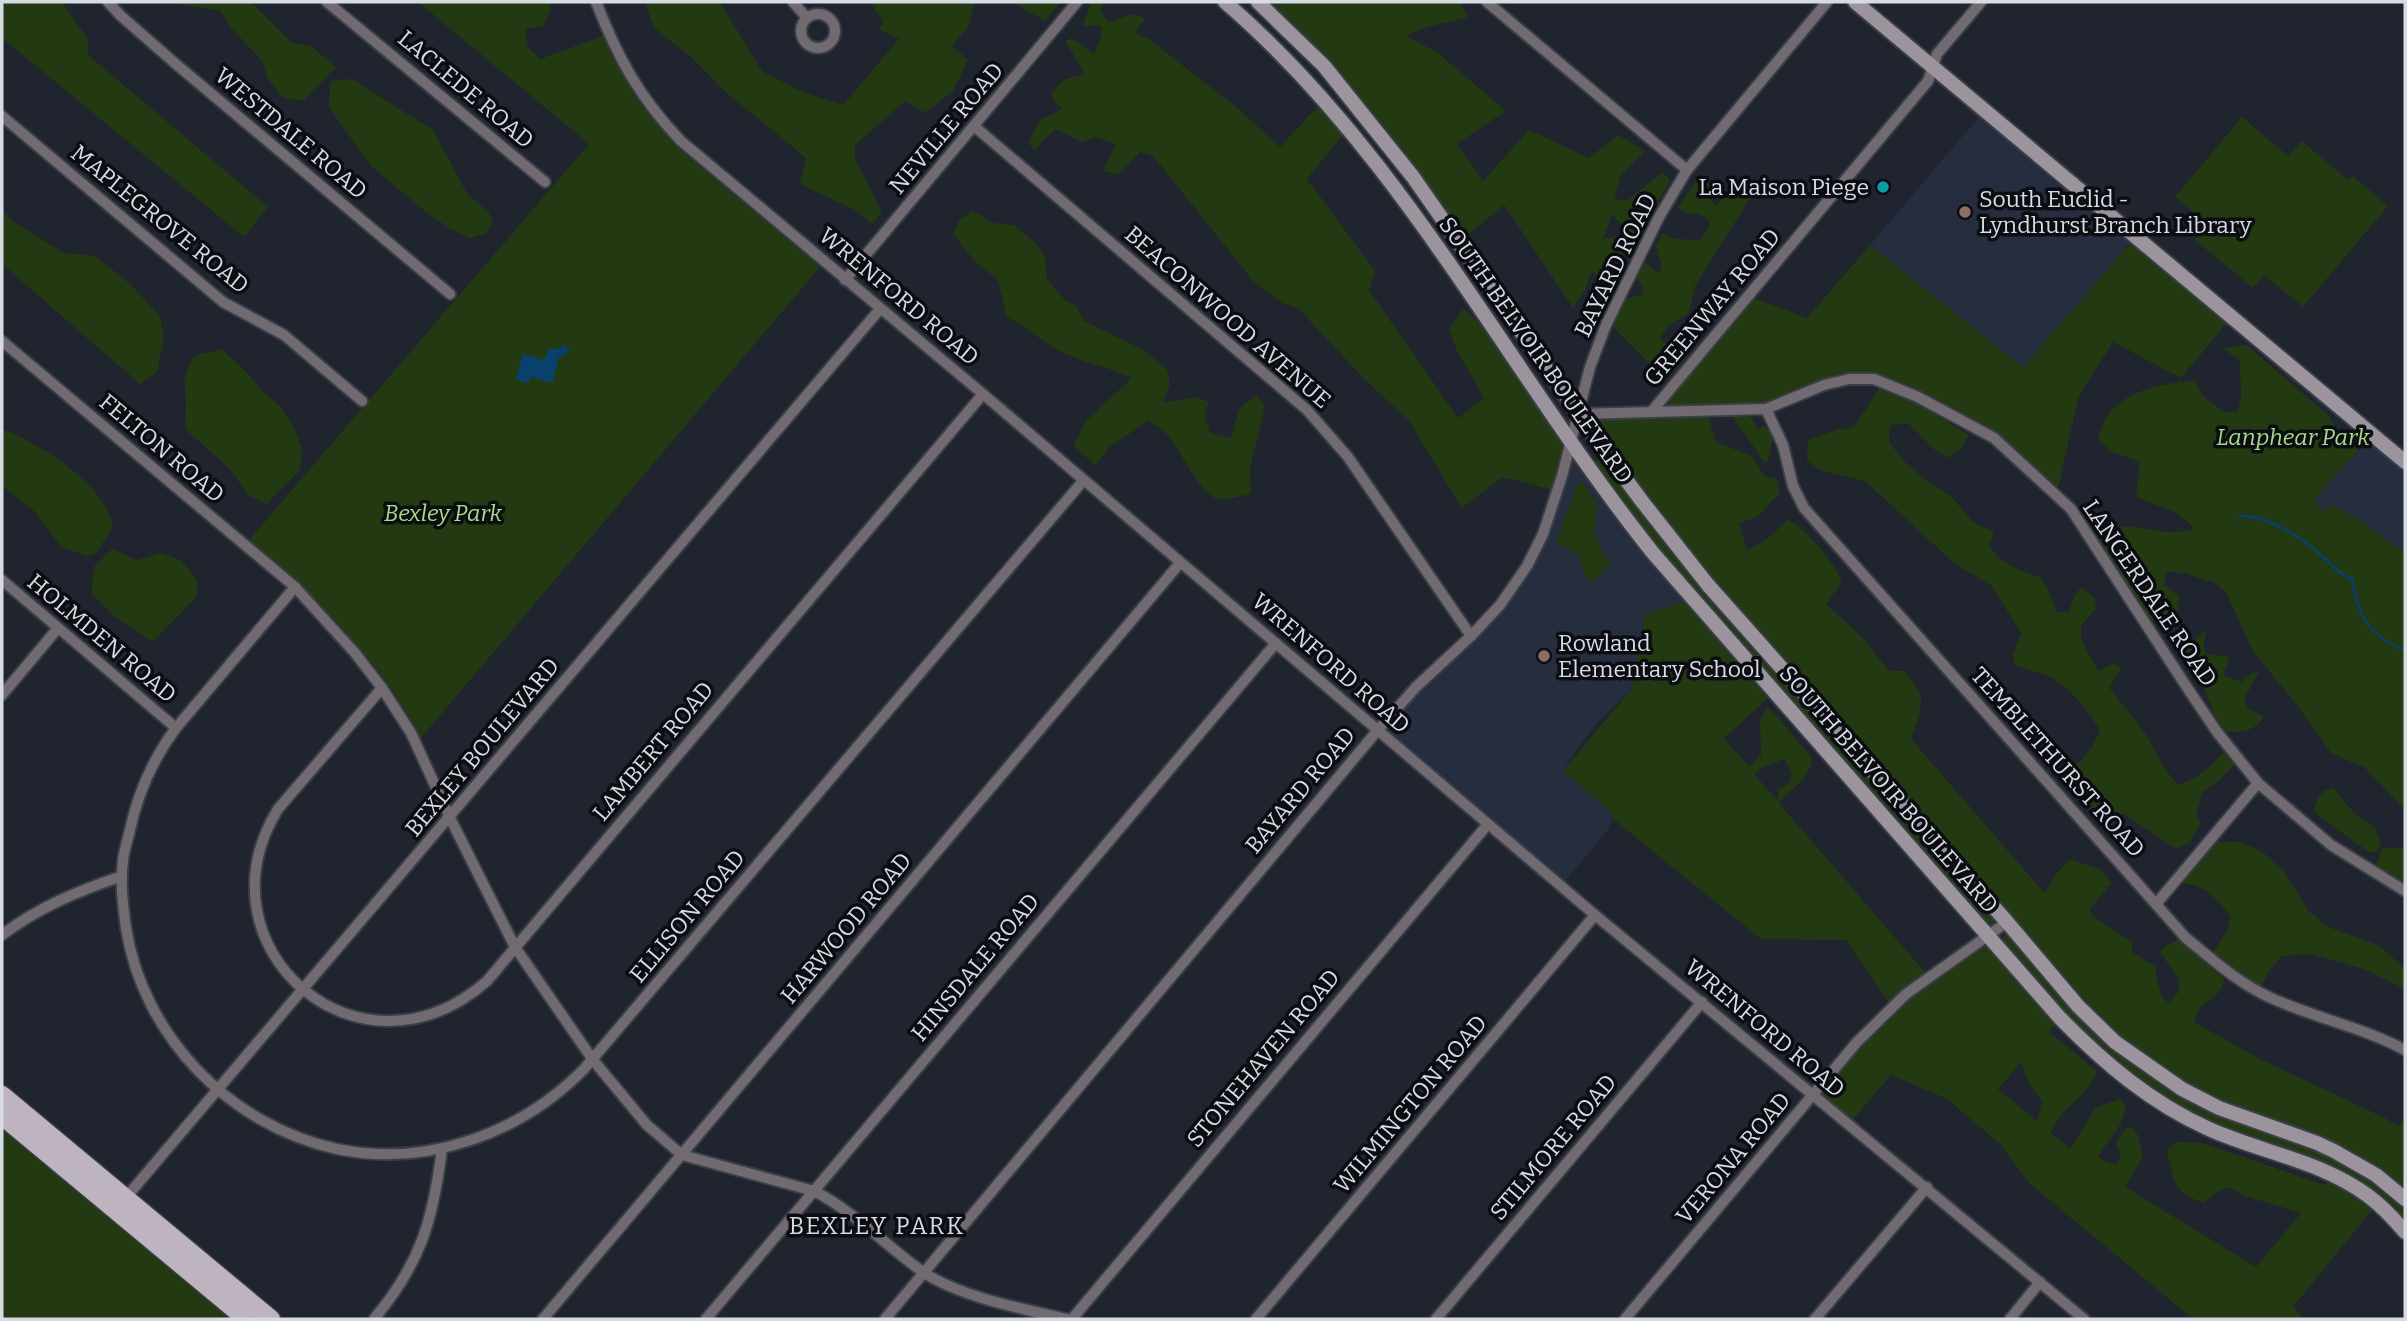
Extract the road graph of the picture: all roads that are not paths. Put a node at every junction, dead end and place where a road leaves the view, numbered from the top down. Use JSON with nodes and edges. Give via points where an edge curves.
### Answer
{"nodes":[{"id":1,"x":108,"y":2,"type":"edge"},
{"id":2,"x":327,"y":2,"type":"edge"},
{"id":3,"x":596,"y":2,"type":"edge"},
{"id":4,"x":793,"y":2,"type":"edge"},
{"id":5,"x":1077,"y":2,"type":"edge"},
{"id":6,"x":1225,"y":2,"type":"edge"},
{"id":7,"x":1258,"y":2,"type":"edge"},
{"id":8,"x":1487,"y":2,"type":"edge"},
{"id":9,"x":1826,"y":2,"type":"edge"},
{"id":10,"x":1855,"y":2,"type":"edge"},
{"id":11,"x":1980,"y":2,"type":"edge"},
{"id":12,"x":807,"y":18,"type":"dead end"},
{"id":13,"x":1932,"y":66,"type":"junction"},
{"id":14,"x":2,"y":116,"type":"edge"},
{"id":15,"x":974,"y":127,"type":"junction"},
{"id":16,"x":1687,"y":170,"type":"junction"},
{"id":17,"x":545,"y":182,"type":"dead end"},
{"id":18,"x":845,"y":280,"type":"junction"},
{"id":19,"x":450,"y":294,"type":"dead end"},
{"id":20,"x":880,"y":309,"type":"junction"},
{"id":21,"x":2,"y":341,"type":"edge"},
{"id":22,"x":983,"y":394,"type":"junction"},
{"id":23,"x":362,"y":401,"type":"dead end"},
{"id":24,"x":1766,"y":410,"type":"junction"},
{"id":25,"x":1652,"y":411,"type":"junction"},
{"id":26,"x":1578,"y":414,"type":"junction"},
{"id":27,"x":1571,"y":440,"type":"junction"},
{"id":28,"x":2405,"y":462,"type":"edge"},
{"id":29,"x":1083,"y":481,"type":"junction"},
{"id":30,"x":1180,"y":563,"type":"junction"},
{"id":31,"x":2,"y":580,"type":"edge"},
{"id":32,"x":295,"y":587,"type":"junction"},
{"id":33,"x":58,"y":628,"type":"junction"},
{"id":34,"x":1471,"y":636,"type":"junction"},
{"id":35,"x":1276,"y":643,"type":"junction"},
{"id":36,"x":382,"y":688,"type":"junction"},
{"id":37,"x":2,"y":695,"type":"edge"},
{"id":38,"x":176,"y":728,"type":"junction"},
{"id":39,"x":1377,"y":731,"type":"junction"},
{"id":40,"x":2258,"y":783,"type":"junction"},
{"id":41,"x":450,"y":818,"type":"junction"},
{"id":42,"x":1488,"y":824,"type":"junction"},
{"id":43,"x":122,"y":876,"type":"junction"},
{"id":44,"x":2405,"y":891,"type":"edge"},
{"id":45,"x":2156,"y":904,"type":"junction"},
{"id":46,"x":1595,"y":915,"type":"junction"},
{"id":47,"x":2007,"y":922,"type":"junction"},
{"id":48,"x":2,"y":935,"type":"edge"},
{"id":49,"x":1986,"y":935,"type":"junction"},
{"id":50,"x":515,"y":947,"type":"junction"},
{"id":51,"x":302,"y":989,"type":"junction"},
{"id":52,"x":1702,"y":1002,"type":"junction"},
{"id":53,"x":2405,"y":1051,"type":"edge"},
{"id":54,"x":593,"y":1060,"type":"junction"},
{"id":55,"x":219,"y":1090,"type":"junction"},
{"id":56,"x":1813,"y":1094,"type":"junction"},
{"id":57,"x":2,"y":1095,"type":"edge"},
{"id":58,"x":2,"y":1116,"type":"edge"},
{"id":59,"x":442,"y":1149,"type":"junction"},
{"id":60,"x":682,"y":1155,"type":"junction"},
{"id":61,"x":1927,"y":1187,"type":"junction"},
{"id":62,"x":814,"y":1191,"type":"junction"},
{"id":63,"x":2405,"y":1199,"type":"edge"},
{"id":64,"x":121,"y":1205,"type":"junction"},
{"id":65,"x":2405,"y":1232,"type":"edge"},
{"id":66,"x":925,"y":1273,"type":"junction"},
{"id":67,"x":2040,"y":1282,"type":"junction"},
{"id":68,"x":246,"y":1319,"type":"edge"},
{"id":69,"x":271,"y":1319,"type":"edge"},
{"id":70,"x":374,"y":1319,"type":"edge"},
{"id":71,"x":543,"y":1319,"type":"edge"},
{"id":72,"x":706,"y":1319,"type":"edge"},
{"id":73,"x":886,"y":1319,"type":"edge"},
{"id":74,"x":1069,"y":1319,"type":"edge"},
{"id":75,"x":1256,"y":1319,"type":"edge"},
{"id":76,"x":1436,"y":1319,"type":"edge"},
{"id":77,"x":1625,"y":1319,"type":"edge"},
{"id":78,"x":1815,"y":1319,"type":"edge"},
{"id":79,"x":2010,"y":1319,"type":"edge"},
{"id":80,"x":2084,"y":1319,"type":"edge"}],
"edges":[{"from":1,"to":19,"type":"street","name":"WESTDALE ROAD"},
{"from":2,"to":17,"type":"street","name":"LACLEDE ROAD"},
{"from":3,"to":18,"type":"street","name":"WRENFORD ROAD","via":[[634,85],[659,118]]},
{"from":4,"to":12,"type":"street"},
{"from":5,"to":15,"type":"street","name":"NEVILLE ROAD"},
{"from":6,"to":27,"type":"street","name":"SOUTH BELVOIR BOULEVARD","via":[[1295,68],[1377,162]]},
{"from":7,"to":26,"type":"street","name":"SOUTH BELVOIR BOULEVARD","via":[[1324,66],[1378,130]]},
{"from":8,"to":16,"type":"street"},
{"from":9,"to":16,"type":"street","name":"BAYARD ROAD"},
{"from":10,"to":13,"type":"street"},
{"from":11,"to":13,"type":"street","name":"GREENWAY ROAD"},
{"from":13,"to":25,"type":"street","name":"GREENWAY ROAD","via":[[1928,81]]},
{"from":13,"to":28,"type":"street"},
{"from":14,"to":23,"type":"street","name":"MAPLEGROVE ROAD","via":[[223,302],[284,335]]},
{"from":15,"to":18,"type":"street","name":"NEVILLE ROAD"},
{"from":15,"to":34,"type":"street","name":"BEACONWOOD AVENUE","via":[[1307,410],[1348,457]]},
{"from":16,"to":26,"type":"street","name":"BAYARD ROAD","via":[[1606,325]]},
{"from":18,"to":20,"type":"street","name":"WRENFORD ROAD"},
{"from":20,"to":22,"type":"street","name":"WRENFORD ROAD"},
{"from":20,"to":41,"type":"street","name":"BEXLEY BOULEVARD"},
{"from":21,"to":32,"type":"street","name":"FELTON ROAD"},
{"from":22,"to":29,"type":"street","name":"WRENFORD ROAD"},
{"from":22,"to":50,"type":"street","name":"LAMBERT ROAD"},
{"from":24,"to":25,"type":"street","name":"LANGERDALE ROAD"},
{"from":24,"to":40,"type":"street","name":"LANGERDALE ROAD","via":[[1824,385],[1874,379],[1919,397],[1994,438],[2071,509],[2217,732]]},
{"from":24,"to":45,"type":"street","name":"TEMBLETHURST ROAD","via":[[1804,508]]},
{"from":25,"to":26,"type":"street","name":"LANGERDALE ROAD"},
{"from":26,"to":27,"type":"street","name":"BAYARD ROAD"},
{"from":26,"to":47,"type":"street","name":"SOUTH BELVOIR BOULEVARD","via":[[1708,585]]},
{"from":27,"to":34,"type":"street","name":"BAYARD ROAD","via":[[1543,534],[1527,566]]},
{"from":27,"to":49,"type":"street","name":"SOUTH BELVOIR BOULEVARD","via":[[1653,553]]},
{"from":29,"to":30,"type":"street","name":"WRENFORD ROAD"},
{"from":29,"to":54,"type":"street","name":"ELLISON ROAD"},
{"from":30,"to":35,"type":"street","name":"WRENFORD ROAD"},
{"from":30,"to":60,"type":"street","name":"HARWOOD ROAD"},
{"from":31,"to":33,"type":"street","name":"HOLMDEN ROAD"},
{"from":32,"to":36,"type":"street","name":"FELTON ROAD"},
{"from":32,"to":38,"type":"street","name":"ELLISON ROAD"},
{"from":33,"to":37,"type":"street"},
{"from":33,"to":38,"type":"street","name":"HOLMDEN ROAD"},
{"from":34,"to":39,"type":"street","name":"BAYARD ROAD"},
{"from":35,"to":39,"type":"street","name":"WRENFORD ROAD"},
{"from":35,"to":62,"type":"street","name":"HINSDALE ROAD"},
{"from":36,"to":41,"type":"street","name":"FELTON ROAD","via":[[411,733]]},
{"from":36,"to":51,"type":"street","name":"LAMBERT ROAD","via":[[278,809],[258,856],[256,898],[264,935],[278,962]]},
{"from":38,"to":43,"type":"street","name":"ELLISON ROAD","via":[[140,793]]},
{"from":39,"to":42,"type":"street","name":"WRENFORD ROAD"},
{"from":39,"to":66,"type":"street","name":"BAYARD ROAD"},
{"from":40,"to":44,"type":"street","name":"LANGERDALE ROAD","via":[[2330,845]]},
{"from":40,"to":45,"type":"street"},
{"from":41,"to":50,"type":"street","name":"FELTON ROAD"},
{"from":41,"to":51,"type":"street","name":"BEXLEY BOULEVARD"},
{"from":42,"to":46,"type":"street","name":"WRENFORD ROAD"},
{"from":42,"to":74,"type":"street","name":"STONEHAVEN ROAD"},
{"from":43,"to":48,"type":"street","via":[[37,910]]},
{"from":43,"to":55,"type":"street","name":"ELLISON ROAD","via":[[127,935],[146,997],[173,1042]]},
{"from":45,"to":53,"type":"street","name":"TEMBLETHURST ROAD","via":[[2186,938],[2249,987]]},
{"from":46,"to":52,"type":"street","name":"WRENFORD ROAD"},
{"from":46,"to":75,"type":"street","name":"WILMINGTON ROAD"},
{"from":47,"to":49,"type":"street","name":"VERONA ROAD"},
{"from":47,"to":63,"type":"street","name":"SOUTH BELVOIR BOULEVARD","via":[[2078,1006],[2155,1072],[2219,1108],[2334,1151],[2376,1175]]},
{"from":49,"to":56,"type":"street","name":"VERONA ROAD","via":[[1906,994]]},
{"from":49,"to":65,"type":"street","name":"SOUTH BELVOIR BOULEVARD","via":[[2082,1041],[2141,1090],[2208,1129],[2340,1179],[2367,1195]]},
{"from":50,"to":51,"type":"street","name":"LAMBERT ROAD","via":[[474,992],[424,1018],[392,1022],[360,1018],[332,1009]]},
{"from":50,"to":54,"type":"street","name":"FELTON ROAD"},
{"from":51,"to":55,"type":"street","name":"BEXLEY BOULEVARD"},
{"from":52,"to":56,"type":"street","name":"WRENFORD ROAD"},
{"from":52,"to":76,"type":"street","name":"STILMORE ROAD"},
{"from":54,"to":59,"type":"street","name":"ELLISON ROAD","via":[[526,1116],[485,1136]]},
{"from":54,"to":60,"type":"street","name":"FELTON ROAD","via":[[647,1125]]},
{"from":55,"to":59,"type":"street","name":"ELLISON ROAD","via":[[280,1130],[338,1149],[392,1153]]},
{"from":55,"to":64,"type":"street","name":"BEXLEY BOULEVARD"},
{"from":56,"to":61,"type":"street","name":"WRENFORD ROAD"},
{"from":56,"to":77,"type":"street","name":"VERONA ROAD"},
{"from":57,"to":64,"type":"main road"},
{"from":58,"to":64,"type":"main road"},
{"from":59,"to":70,"type":"street","via":[[432,1214],[419,1249]]},
{"from":60,"to":62,"type":"street"},
{"from":60,"to":71,"type":"street","name":"HARWOOD ROAD"},
{"from":61,"to":67,"type":"street","name":"WRENFORD ROAD"},
{"from":61,"to":78,"type":"street"},
{"from":62,"to":66,"type":"street"},
{"from":62,"to":72,"type":"street","name":"HINSDALE ROAD"},
{"from":64,"to":68,"type":"main road"},
{"from":64,"to":69,"type":"main road"},
{"from":66,"to":73,"type":"street","name":"BAYARD ROAD"},
{"from":66,"to":74,"type":"street","via":[[966,1292]]},
{"from":67,"to":79,"type":"street"},
{"from":67,"to":80,"type":"street","name":"WRENFORD ROAD"}]}
